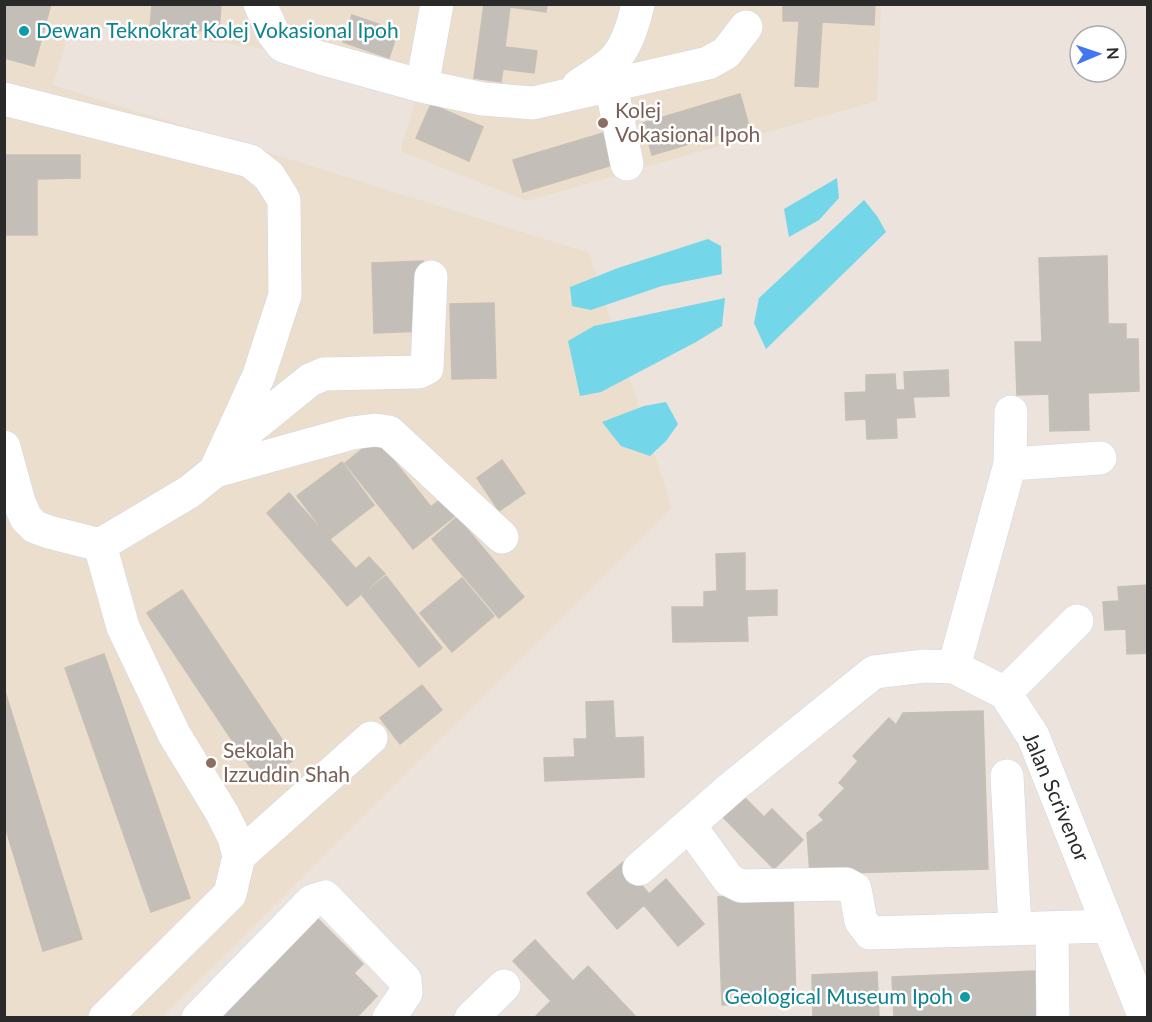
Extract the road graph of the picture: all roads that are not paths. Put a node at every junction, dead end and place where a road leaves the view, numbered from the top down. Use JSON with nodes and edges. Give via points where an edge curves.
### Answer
{"nodes":[{"id":1,"x":260,"y":4,"type":"edge"},
{"id":2,"x":437,"y":4,"type":"edge"},
{"id":3,"x":638,"y":4,"type":"edge"},
{"id":4,"x":746,"y":27,"type":"dead end"},
{"id":5,"x":611,"y":85,"type":"junction"},
{"id":6,"x":422,"y":86,"type":"junction"},
{"id":7,"x":564,"y":96,"type":"junction"},
{"id":8,"x":4,"y":99,"type":"edge"},
{"id":9,"x":627,"y":164,"type":"dead end"},
{"id":10,"x":431,"y":277,"type":"dead end"},
{"id":11,"x":1011,"y":412,"type":"dead end"},
{"id":12,"x":4,"y":447,"type":"edge"},
{"id":13,"x":1100,"y":458,"type":"dead end"},
{"id":14,"x":220,"y":460,"type":"junction"},
{"id":15,"x":1010,"y":464,"type":"junction"},
{"id":16,"x":502,"y":537,"type":"dead end"},
{"id":17,"x":100,"y":544,"type":"junction"},
{"id":18,"x":1077,"y":621,"type":"dead end"},
{"id":19,"x":954,"y":667,"type":"junction"},
{"id":20,"x":1005,"y":693,"type":"junction"},
{"id":21,"x":371,"y":738,"type":"dead end"},
{"id":22,"x":1007,"y":776,"type":"dead end"},
{"id":23,"x":690,"y":825,"type":"junction"},
{"id":24,"x":239,"y":856,"type":"junction"},
{"id":25,"x":639,"y":869,"type":"dead end"},
{"id":26,"x":1108,"y":926,"type":"junction"},
{"id":27,"x":1015,"y":928,"type":"junction"},
{"id":28,"x":1052,"y":928,"type":"junction"},
{"id":29,"x":504,"y":986,"type":"dead end"},
{"id":30,"x":105,"y":1017,"type":"edge"},
{"id":31,"x":198,"y":1017,"type":"edge"},
{"id":32,"x":389,"y":1017,"type":"edge"},
{"id":33,"x":471,"y":1017,"type":"edge"},
{"id":34,"x":1053,"y":1017,"type":"edge"},
{"id":35,"x":1145,"y":1017,"type":"edge"}],
"edges":[{"from":1,"to":6,"type":"street","via":[[283,46]]},
{"from":2,"to":6,"type":"street"},
{"from":3,"to":7,"type":"street","via":[[622,49],[613,61]]},
{"from":4,"to":5,"type":"street","via":[[726,52],[708,63]]},
{"from":5,"to":7,"type":"street"},
{"from":5,"to":9,"type":"street"},
{"from":6,"to":7,"type":"street","via":[[483,99],[533,103]]},
{"from":8,"to":14,"type":"street","via":[[250,161],[269,176],[284,200],[285,296],[258,375]]},
{"from":10,"to":14,"type":"street","via":[[427,368],[419,372],[324,374],[310,380]]},
{"from":11,"to":15,"type":"street"},
{"from":12,"to":17,"type":"street","via":[[26,518],[35,527],[49,532]]},
{"from":13,"to":15,"type":"street"},
{"from":14,"to":16,"type":"street","via":[[352,433],[389,432]]},
{"from":14,"to":17,"type":"street","via":[[189,492]]},
{"from":15,"to":19,"type":"street"},
{"from":17,"to":24,"type":"street","via":[[123,627],[174,734],[222,813]]},
{"from":18,"to":20,"type":"street"},
{"from":19,"to":20,"type":"street","name":"Jalan Scrivenor"},
{"from":19,"to":23,"type":"street","name":"Jalan Scrivenor","via":[[874,672]]},
{"from":20,"to":26,"type":"street","name":"Jalan Scrivenor","via":[[1033,736]]},
{"from":21,"to":24,"type":"street"},
{"from":22,"to":27,"type":"street"},
{"from":23,"to":25,"type":"street","name":"Jalan Scrivenor"},
{"from":23,"to":27,"type":"street","via":[[729,880],[741,886],[846,884],[855,889],[861,921],[870,933]]},
{"from":24,"to":30,"type":"street","via":[[230,894]]},
{"from":26,"to":28,"type":"street"},
{"from":26,"to":35,"type":"street","name":"Jalan Scrivenor"},
{"from":27,"to":28,"type":"street"},
{"from":28,"to":34,"type":"street"},
{"from":29,"to":33,"type":"street"},
{"from":31,"to":32,"type":"street","via":[[312,901],[325,897],[405,980],[406,993]]}]}
